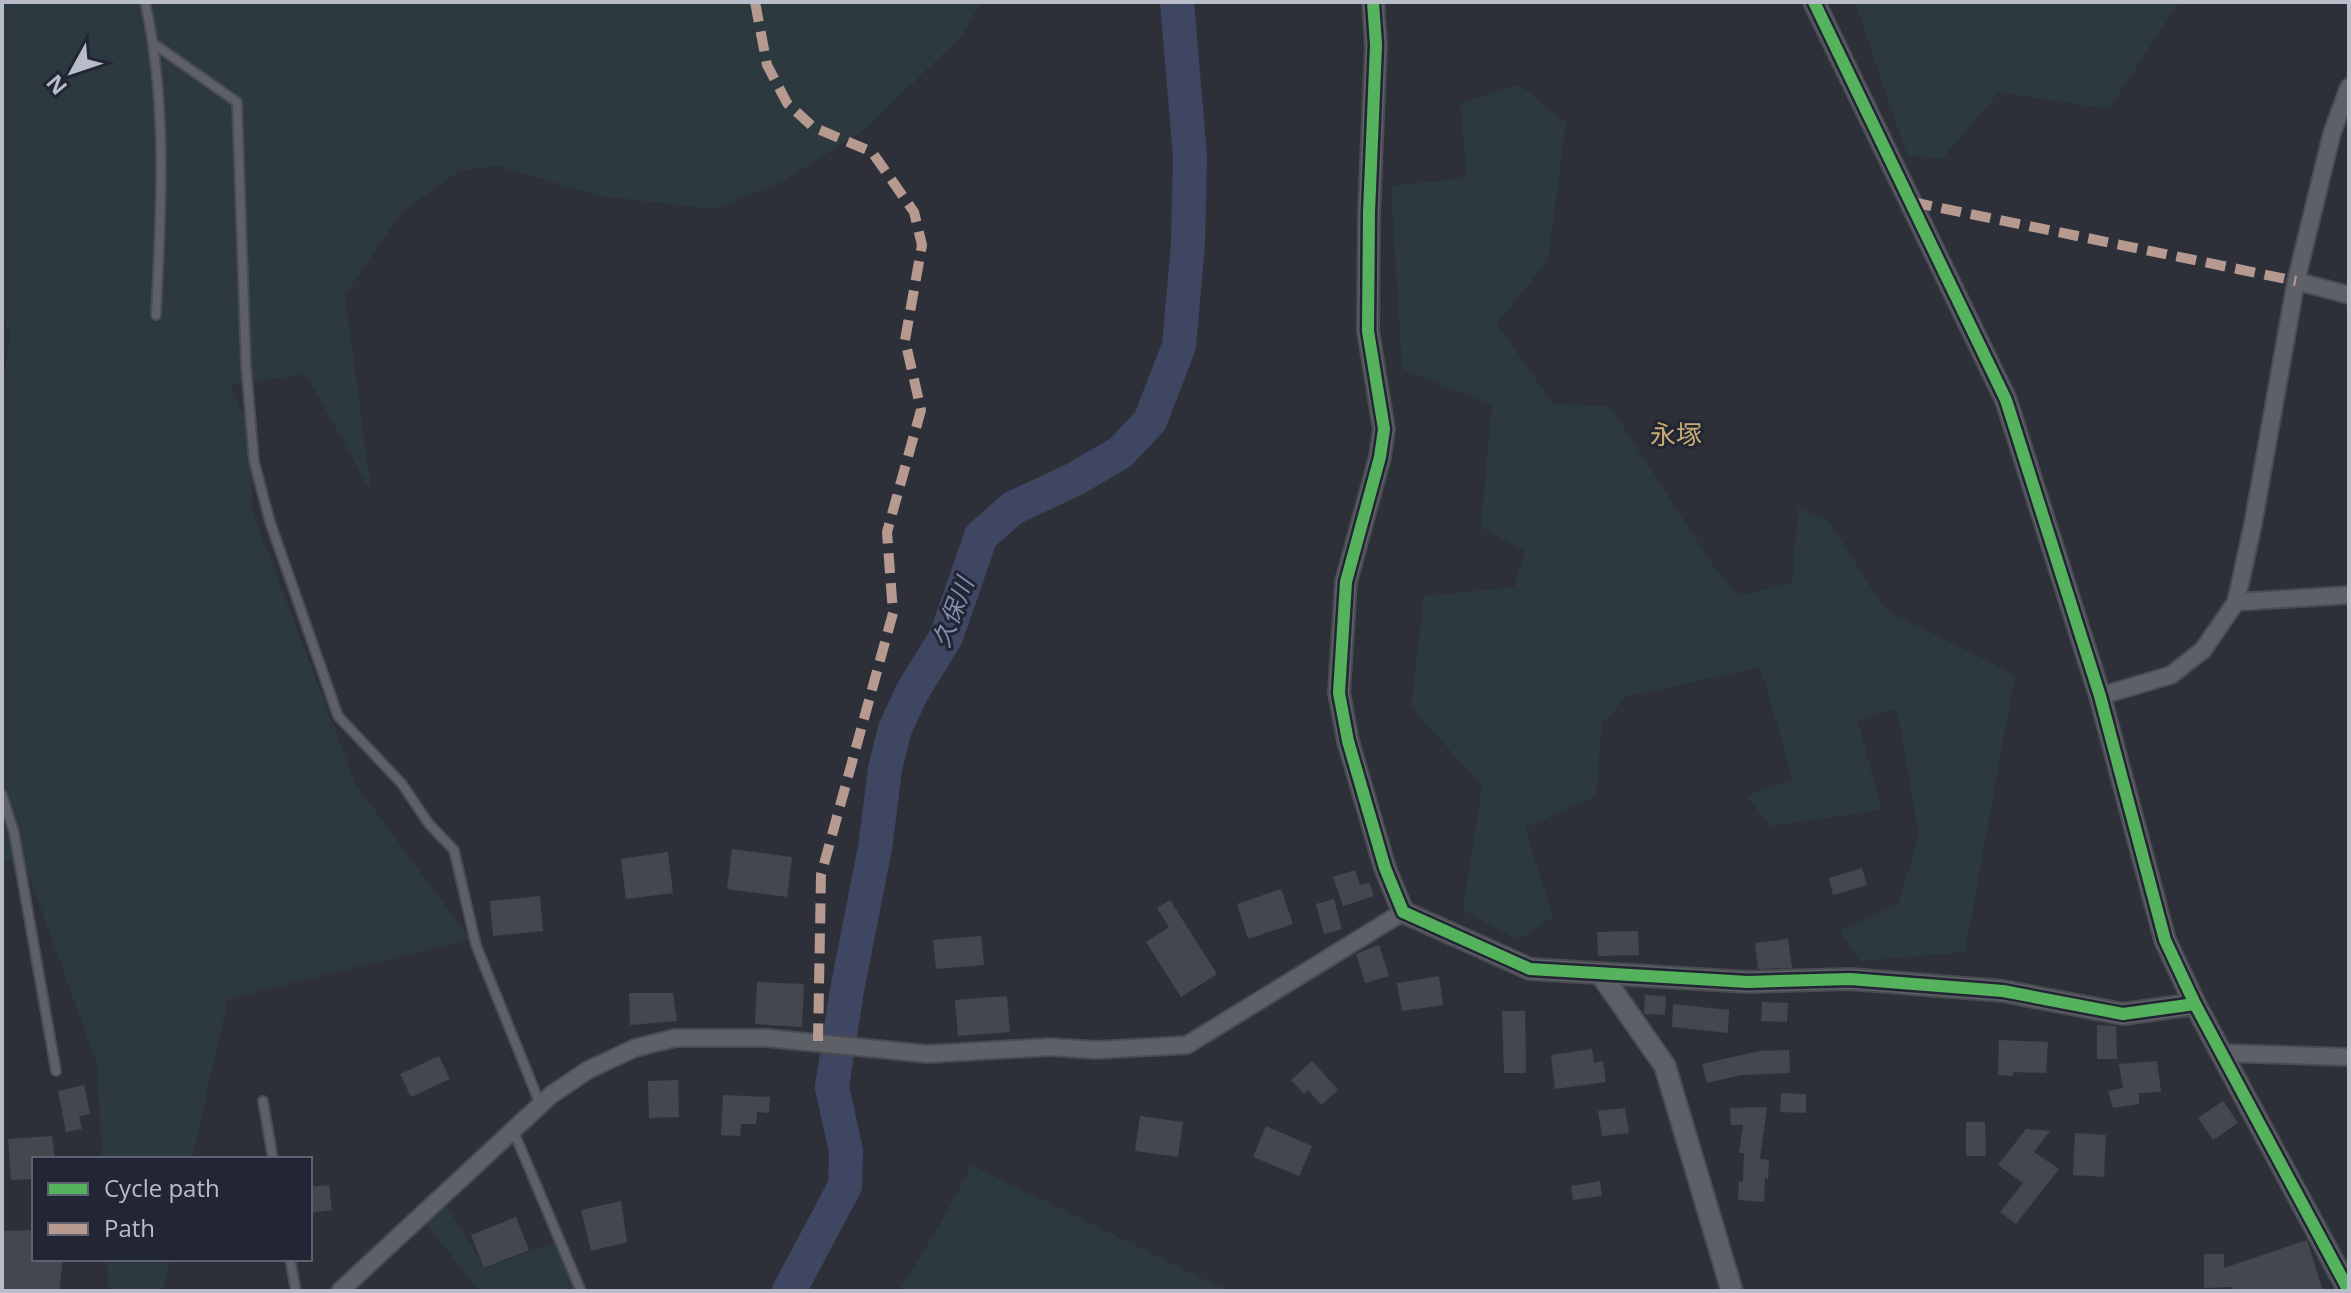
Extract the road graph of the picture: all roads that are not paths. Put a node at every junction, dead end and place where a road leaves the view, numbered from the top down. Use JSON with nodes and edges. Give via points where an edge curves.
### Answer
{"nodes":[{"id":1,"x":145,"y":2,"type":"edge"},
{"id":2,"x":1373,"y":2,"type":"edge"},
{"id":3,"x":1814,"y":2,"type":"edge"},
{"id":4,"x":154,"y":44,"type":"junction"},
{"id":5,"x":2349,"y":87,"type":"edge"},
{"id":6,"x":2296,"y":281,"type":"junction"},
{"id":7,"x":2349,"y":295,"type":"edge"},
{"id":8,"x":156,"y":315,"type":"dead end"},
{"id":9,"x":2349,"y":595,"type":"edge"},
{"id":10,"x":2236,"y":602,"type":"junction"},
{"id":11,"x":2100,"y":696,"type":"junction"},
{"id":12,"x":2,"y":795,"type":"edge"},
{"id":13,"x":14,"y":832,"type":"junction"},
{"id":14,"x":2,"y":835,"type":"edge"},
{"id":15,"x":1403,"y":912,"type":"junction"},
{"id":16,"x":1600,"y":973,"type":"junction"},
{"id":17,"x":2195,"y":1004,"type":"junction"},
{"id":18,"x":2221,"y":1053,"type":"junction"},
{"id":19,"x":2349,"y":1057,"type":"edge"},
{"id":20,"x":56,"y":1071,"type":"dead end"},
{"id":21,"x":263,"y":1101,"type":"dead end"},
{"id":22,"x":540,"y":1104,"type":"junction"},
{"id":23,"x":513,"y":1129,"type":"junction"},
{"id":24,"x":273,"y":1157,"type":"edge"},
{"id":25,"x":290,"y":1261,"type":"edge"},
{"id":26,"x":296,"y":1291,"type":"edge"},
{"id":27,"x":340,"y":1291,"type":"edge"},
{"id":28,"x":581,"y":1291,"type":"edge"},
{"id":29,"x":1732,"y":1291,"type":"edge"},
{"id":30,"x":2349,"y":1291,"type":"edge"}],
"edges":[{"from":1,"to":4,"type":"lane"},
{"from":2,"to":15,"type":"street","via":[[1368,331],[1384,429],[1346,582],[1339,693],[1385,868]]},
{"from":3,"to":11,"type":"street","via":[[2006,400]]},
{"from":4,"to":8,"type":"lane","via":[[162,167]]},
{"from":4,"to":22,"type":"lane","via":[[237,102],[246,365],[254,461],[270,522],[338,716],[454,850],[476,945]]},
{"from":5,"to":6,"type":"street","via":[[2332,133]]},
{"from":6,"to":7,"type":"street"},
{"from":6,"to":10,"type":"street"},
{"from":9,"to":10,"type":"street"},
{"from":10,"to":11,"type":"street","via":[[2203,650],[2171,675]]},
{"from":11,"to":17,"type":"street","via":[[2165,940]]},
{"from":12,"to":13,"type":"lane"},
{"from":13,"to":14,"type":"lane"},
{"from":13,"to":20,"type":"lane"},
{"from":15,"to":16,"type":"street","via":[[1530,969]]},
{"from":15,"to":22,"type":"street","via":[[1187,1045],[928,1054],[819,1041],[675,1038],[635,1048],[588,1070]]},
{"from":16,"to":17,"type":"street","via":[[1748,982],[1850,979],[2003,991],[2123,1014]]},
{"from":16,"to":29,"type":"street","via":[[1665,1066]]},
{"from":17,"to":18,"type":"street"},
{"from":18,"to":19,"type":"street"},
{"from":18,"to":30,"type":"street"},
{"from":21,"to":24,"type":"lane"},
{"from":22,"to":23,"type":"street"},
{"from":23,"to":27,"type":"street"},
{"from":23,"to":28,"type":"lane"},
{"from":25,"to":26,"type":"lane"}]}
